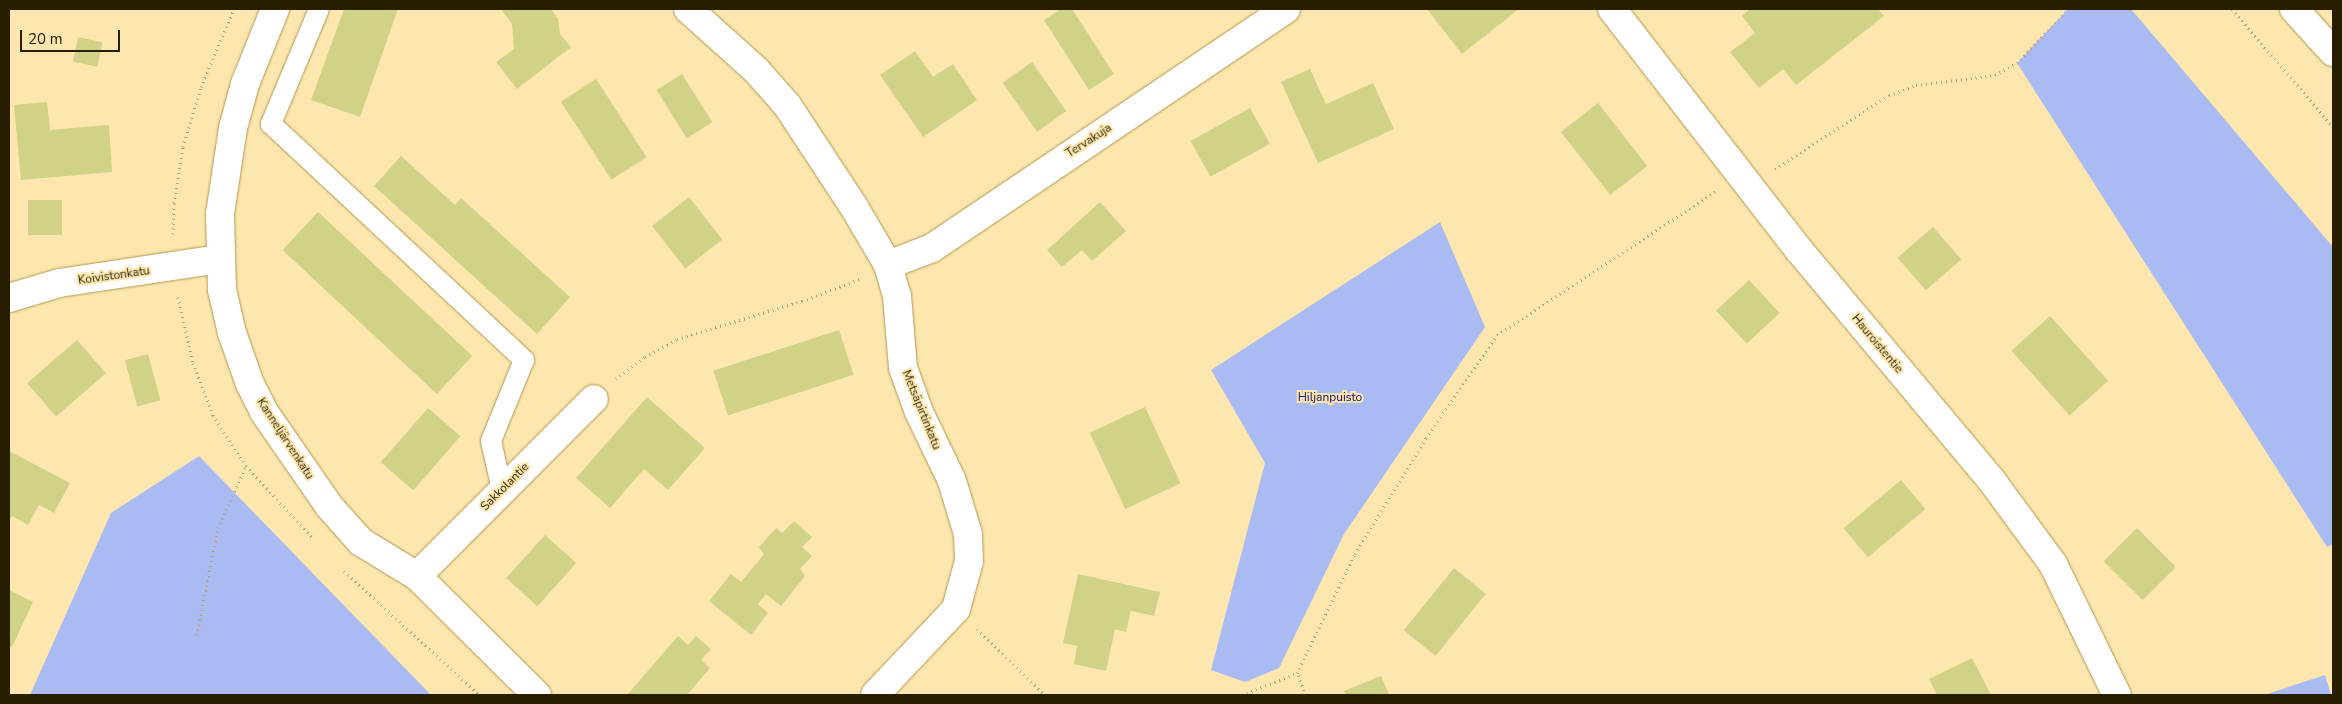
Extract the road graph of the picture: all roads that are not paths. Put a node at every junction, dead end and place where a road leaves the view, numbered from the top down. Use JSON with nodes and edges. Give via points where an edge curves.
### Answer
{"nodes":[{"id":1,"x":275,"y":9,"type":"edge"},
{"id":2,"x":319,"y":9,"type":"edge"},
{"id":3,"x":688,"y":9,"type":"edge"},
{"id":4,"x":1283,"y":9,"type":"edge"},
{"id":5,"x":1612,"y":9,"type":"edge"},
{"id":6,"x":2294,"y":9,"type":"edge"},
{"id":7,"x":2333,"y":52,"type":"edge"},
{"id":8,"x":220,"y":259,"type":"junction"},
{"id":9,"x":888,"y":265,"type":"junction"},
{"id":10,"x":9,"y":298,"type":"edge"},
{"id":11,"x":594,"y":399,"type":"road end"},
{"id":12,"x":502,"y":490,"type":"junction"},
{"id":13,"x":417,"y":576,"type":"junction"},
{"id":14,"x":537,"y":695,"type":"edge"},
{"id":15,"x":875,"y":695,"type":"edge"},
{"id":16,"x":2117,"y":695,"type":"edge"}],
"edges":[{"from":1,"to":8,"type":"street","name":"Kanneljärvenkatu","via":[[233,128],[220,214]]},
{"from":2,"to":12,"type":"lane","via":[[271,124],[524,360],[491,441]]},
{"from":3,"to":9,"type":"street","name":"Metsäpirtinkatu","via":[[756,70],[787,105]]},
{"from":4,"to":9,"type":"street","name":"Tervakuja","via":[[932,248]]},
{"from":5,"to":16,"type":"street","name":"Hauroistentie","via":[[1745,180],[1992,481],[2047,557]]},
{"from":6,"to":7,"type":"street"},
{"from":8,"to":10,"type":"street","name":"Koivistonkatu","via":[[59,283]]},
{"from":8,"to":13,"type":"street","name":"Kanneljärvenkatu","via":[[222,290],[232,333],[264,412],[329,506],[361,542]]},
{"from":9,"to":15,"type":"street","name":"Metsäpirtinkatu","via":[[897,296],[903,368],[952,481],[968,534],[969,561],[956,609]]},
{"from":11,"to":12,"type":"street","name":"Sakkolantie"},
{"from":12,"to":13,"type":"street","name":"Sakkolantie"},
{"from":13,"to":14,"type":"street","name":"Kanneljärvenkatu"}]}
